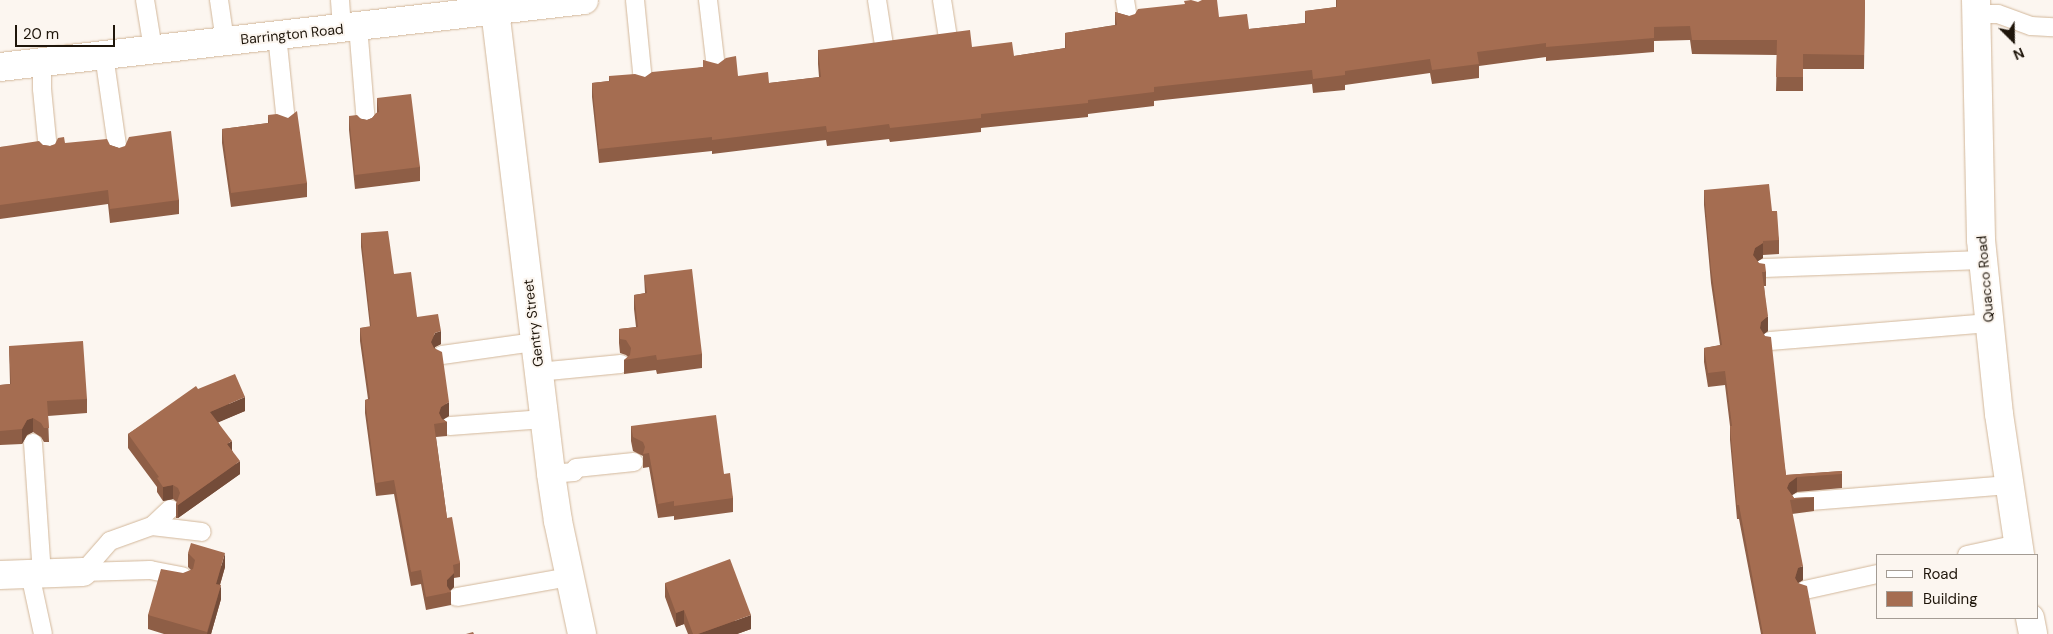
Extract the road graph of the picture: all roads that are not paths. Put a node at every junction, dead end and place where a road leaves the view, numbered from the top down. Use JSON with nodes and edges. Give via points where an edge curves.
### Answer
{"nodes":[{"id":1,"x":145,"y":0,"type":"edge"},
{"id":2,"x":220,"y":0,"type":"edge"},
{"id":3,"x":340,"y":0,"type":"edge"},
{"id":4,"x":584,"y":0,"type":"edge"},
{"id":5,"x":634,"y":0,"type":"edge"},
{"id":6,"x":708,"y":0,"type":"edge"},
{"id":7,"x":877,"y":0,"type":"edge"},
{"id":8,"x":942,"y":0,"type":"edge"},
{"id":9,"x":1125,"y":0,"type":"edge"},
{"id":10,"x":508,"y":6,"type":"edge"},
{"id":11,"x":1976,"y":7,"type":"edge"},
{"id":12,"x":1128,"y":20,"type":"edge"},
{"id":13,"x":350,"y":27,"type":"junction"},
{"id":14,"x":2053,"y":27,"type":"edge"},
{"id":15,"x":278,"y":35,"type":"junction"},
{"id":16,"x":948,"y":37,"type":"edge"},
{"id":17,"x":225,"y":42,"type":"junction"},
{"id":18,"x":884,"y":45,"type":"edge"},
{"id":19,"x":153,"y":49,"type":"junction"},
{"id":20,"x":104,"y":55,"type":"junction"},
{"id":21,"x":42,"y":62,"type":"junction"},
{"id":22,"x":0,"y":67,"type":"edge"},
{"id":23,"x":716,"y":68,"type":"edge"},
{"id":24,"x":643,"y":81,"type":"edge"},
{"id":25,"x":286,"y":122,"type":"edge"},
{"id":26,"x":366,"y":124,"type":"edge"},
{"id":27,"x":48,"y":150,"type":"edge"},
{"id":28,"x":118,"y":152,"type":"edge"},
{"id":29,"x":1982,"y":260,"type":"junction"},
{"id":30,"x":1764,"y":268,"type":"edge"},
{"id":31,"x":1989,"y":322,"type":"junction"},
{"id":32,"x":1770,"y":340,"type":"edge"},
{"id":33,"x":535,"y":342,"type":"junction"},
{"id":34,"x":442,"y":355,"type":"edge"},
{"id":35,"x":621,"y":364,"type":"dead end"},
{"id":36,"x":538,"y":372,"type":"junction"},
{"id":37,"x":544,"y":419,"type":"junction"},
{"id":38,"x":450,"y":426,"type":"dead end"},
{"id":39,"x":33,"y":443,"type":"dead end"},
{"id":40,"x":634,"y":462,"type":"dead end"},
{"id":41,"x":551,"y":474,"type":"junction"},
{"id":42,"x":2009,"y":485,"type":"junction"},
{"id":43,"x":1798,"y":502,"type":"dead end"},
{"id":44,"x":170,"y":509,"type":"dead end"},
{"id":45,"x":152,"y":526,"type":"junction"},
{"id":46,"x":202,"y":532,"type":"dead end"},
{"id":47,"x":2019,"y":550,"type":"edge"},
{"id":48,"x":1977,"y":554,"type":"edge"},
{"id":49,"x":83,"y":572,"type":"junction"},
{"id":50,"x":36,"y":574,"type":"junction"},
{"id":51,"x":1876,"y":574,"type":"edge"},
{"id":52,"x":0,"y":575,"type":"edge"},
{"id":53,"x":185,"y":577,"type":"edge"},
{"id":54,"x":570,"y":577,"type":"junction"},
{"id":55,"x":1805,"y":590,"type":"edge"},
{"id":56,"x":457,"y":597,"type":"dead end"},
{"id":57,"x":2030,"y":619,"type":"edge"},
{"id":58,"x":43,"y":634,"type":"edge"},
{"id":59,"x":582,"y":634,"type":"edge"},
{"id":60,"x":2033,"y":634,"type":"edge"}],
"edges":[{"from":1,"to":19,"type":"lane"},
{"from":2,"to":17,"type":"lane"},
{"from":3,"to":13,"type":"lane"},
{"from":4,"to":10,"type":"street","name":"Barrington Road"},
{"from":5,"to":24,"type":"lane"},
{"from":6,"to":23,"type":"lane"},
{"from":7,"to":18,"type":"lane"},
{"from":8,"to":16,"type":"lane"},
{"from":9,"to":12,"type":"lane"},
{"from":10,"to":13,"type":"street","name":"Barrington Road"},
{"from":10,"to":33,"type":"street","name":"Gentry Street"},
{"from":11,"to":14,"type":"lane","via":[[2031,26]]},
{"from":11,"to":29,"type":"street","name":"Quacco Road"},
{"from":13,"to":15,"type":"street","name":"Barrington Road"},
{"from":13,"to":26,"type":"lane"},
{"from":15,"to":17,"type":"street","name":"Barrington Road"},
{"from":15,"to":25,"type":"lane"},
{"from":17,"to":19,"type":"street","name":"Barrington Road"},
{"from":19,"to":20,"type":"street","name":"Barrington Road"},
{"from":20,"to":21,"type":"street","name":"Barrington Road"},
{"from":20,"to":28,"type":"lane"},
{"from":21,"to":22,"type":"street","name":"Barrington Road"},
{"from":21,"to":27,"type":"lane"},
{"from":29,"to":30,"type":"lane"},
{"from":29,"to":31,"type":"street","name":"Quacco Road"},
{"from":31,"to":32,"type":"lane"},
{"from":31,"to":42,"type":"street","name":"Quacco Road"},
{"from":33,"to":34,"type":"lane"},
{"from":33,"to":36,"type":"street","name":"Gentry Street"},
{"from":35,"to":36,"type":"lane"},
{"from":36,"to":37,"type":"street","name":"Gentry Street"},
{"from":37,"to":38,"type":"lane"},
{"from":37,"to":41,"type":"street","name":"Gentry Street"},
{"from":39,"to":50,"type":"lane"},
{"from":40,"to":41,"type":"lane"},
{"from":41,"to":54,"type":"street","name":"Gentry Street"},
{"from":42,"to":43,"type":"lane"},
{"from":42,"to":47,"type":"street","name":"Quacco Road"},
{"from":44,"to":45,"type":"lane"},
{"from":45,"to":46,"type":"lane"},
{"from":45,"to":49,"type":"lane","via":[[110,541]]},
{"from":47,"to":48,"type":"lane"},
{"from":49,"to":50,"type":"street"},
{"from":49,"to":53,"type":"lane","via":[[150,570]]},
{"from":50,"to":52,"type":"street"},
{"from":50,"to":58,"type":"lane"},
{"from":51,"to":55,"type":"lane"},
{"from":54,"to":56,"type":"lane"},
{"from":54,"to":59,"type":"street","name":"Gentry Street"},
{"from":57,"to":60,"type":"street"}]}
